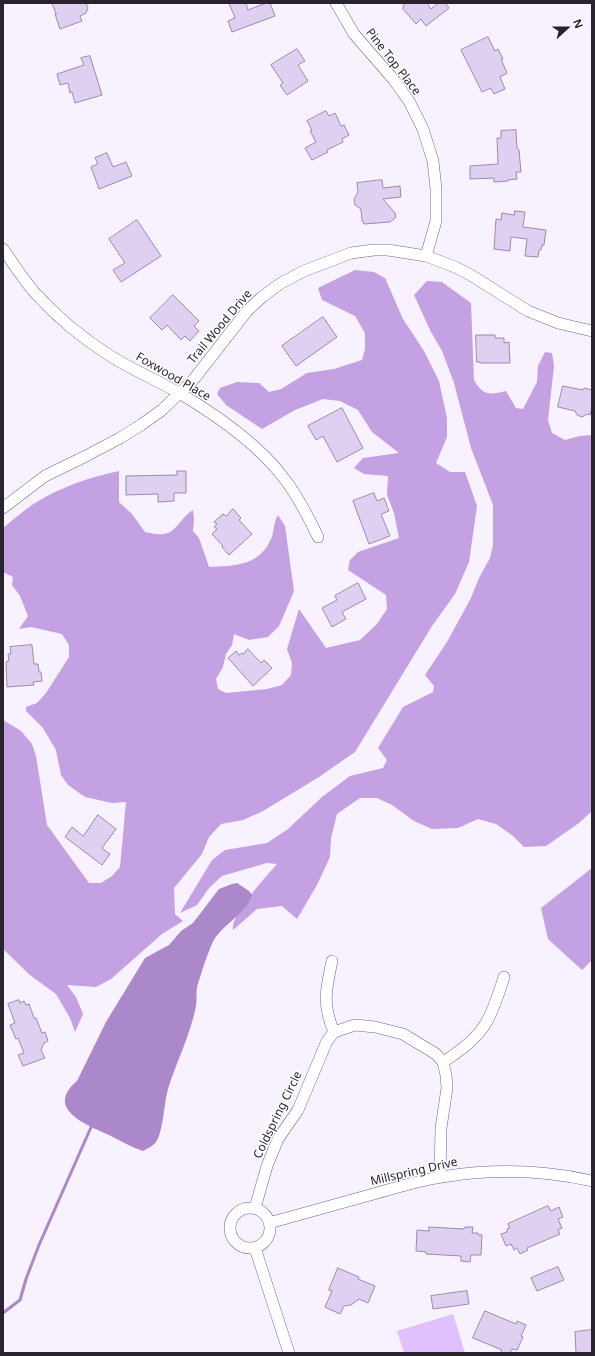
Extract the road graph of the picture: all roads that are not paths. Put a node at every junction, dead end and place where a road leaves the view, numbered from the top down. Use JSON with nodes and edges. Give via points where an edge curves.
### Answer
{"nodes":[{"id":1,"x":336,"y":3,"type":"edge"},
{"id":2,"x":3,"y":249,"type":"edge"},
{"id":3,"x":426,"y":256,"type":"junction"},
{"id":4,"x":592,"y":331,"type":"edge"},
{"id":5,"x":180,"y":394,"type":"junction"},
{"id":6,"x":3,"y":508,"type":"edge"},
{"id":7,"x":318,"y":537,"type":"dead end"},
{"id":8,"x":332,"y":961,"type":"dead end"},
{"id":9,"x":504,"y":977,"type":"dead end"},
{"id":10,"x":334,"y":1032,"type":"junction"},
{"id":11,"x":443,"y":1062,"type":"junction"},
{"id":12,"x":440,"y":1177,"type":"junction"},
{"id":13,"x":592,"y":1180,"type":"edge"},
{"id":14,"x":255,"y":1208,"type":"junction"},
{"id":15,"x":269,"y":1223,"type":"junction"},
{"id":16,"x":255,"y":1248,"type":"junction"},
{"id":17,"x":289,"y":1353,"type":"edge"}],
"edges":[{"from":1,"to":3,"type":"street","name":"Pine Top Place","via":[[354,34],[409,101],[423,129],[433,161],[436,189],[436,221]]},
{"from":2,"to":5,"type":"street","name":"Foxwood Place","via":[[34,292],[86,338],[120,362]]},
{"from":3,"to":4,"type":"street","name":"Trail Wood Drive","via":[[469,274],[528,312],[558,323]]},
{"from":3,"to":5,"type":"street","name":"Trail Wood Drive","via":[[388,250],[362,251],[328,261],[281,283],[254,304]]},
{"from":5,"to":6,"type":"street","name":"Trail Wood Drive","via":[[141,425],[45,476]]},
{"from":5,"to":7,"type":"street","name":"Foxwood Place","via":[[211,414],[266,457],[299,499]]},
{"from":8,"to":10,"type":"street","via":[[325,1004]]},
{"from":9,"to":11,"type":"street","via":[[486,1024],[472,1041]]},
{"from":10,"to":11,"type":"street","via":[[356,1025],[403,1034],[436,1054]]},
{"from":10,"to":14,"type":"street","name":"Coldspring Circle","via":[[327,1041],[298,1110],[278,1139]]},
{"from":11,"to":12,"type":"street","via":[[447,1088],[441,1128]]},
{"from":12,"to":13,"type":"street","name":"Millspring Drive","via":[[501,1171]]},
{"from":12,"to":15,"type":"street","name":"Millspring Drive"},
{"from":14,"to":15,"type":"street","via":[[262,1212]]},
{"from":14,"to":16,"type":"street","via":[[237,1213],[230,1224],[230,1231],[236,1243]]},
{"from":15,"to":16,"type":"street","via":[[268,1236]]},
{"from":16,"to":17,"type":"street"}]}
